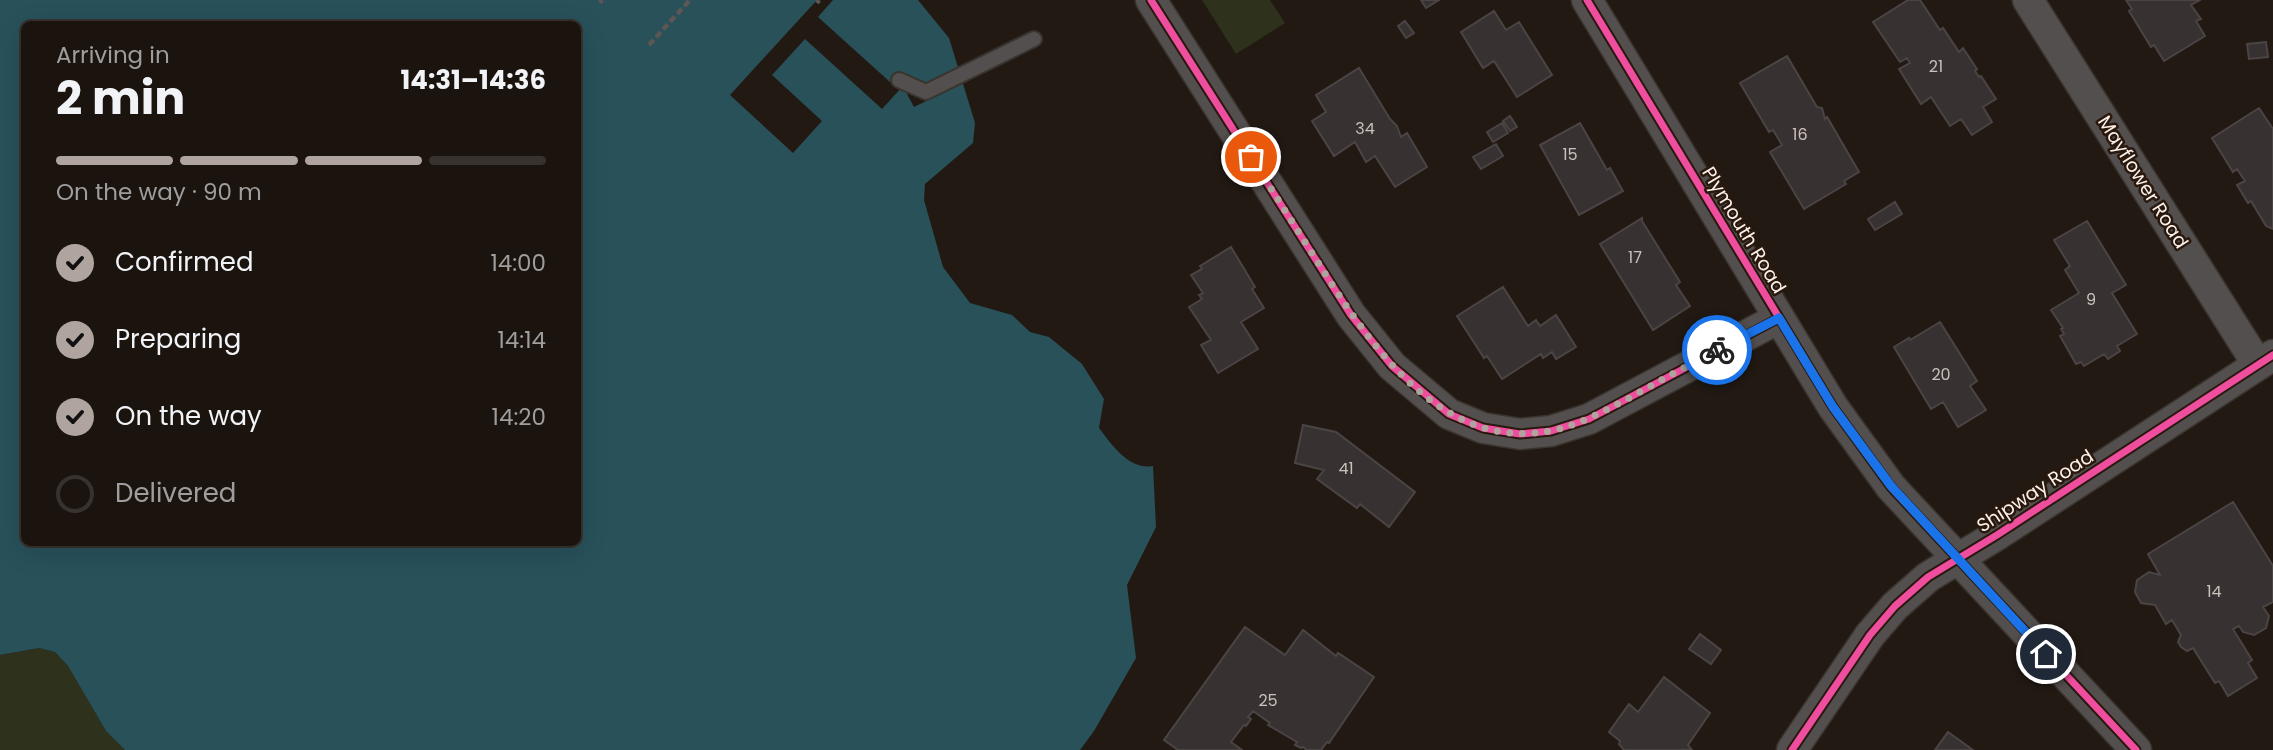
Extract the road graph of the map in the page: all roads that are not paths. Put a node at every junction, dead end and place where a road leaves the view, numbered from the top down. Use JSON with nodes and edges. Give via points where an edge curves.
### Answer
{"nodes":[{"id":1,"x":1151,"y":0,"type":"edge"},
{"id":2,"x":1587,"y":0,"type":"edge"},
{"id":3,"x":2028,"y":0,"type":"edge"},
{"id":4,"x":1034,"y":39,"type":"dead end"},
{"id":5,"x":899,"y":80,"type":"dead end"},
{"id":6,"x":1779,"y":318,"type":"junction"},
{"id":7,"x":2265,"y":360,"type":"edge"},
{"id":8,"x":1956,"y":558,"type":"junction"},
{"id":9,"x":1792,"y":750,"type":"edge"},
{"id":10,"x":2136,"y":750,"type":"edge"}],
"edges":[{"from":1,"to":6,"type":"street","via":[[1351,315],[1392,366],[1449,414],[1483,428],[1520,434],[1551,431],[1589,419]]},
{"from":2,"to":6,"type":"street","name":"Plymouth Road"},
{"from":3,"to":7,"type":"street","name":"Mayflower Road"},
{"from":4,"to":5,"type":"lane","via":[[926,92]]},
{"from":6,"to":8,"type":"street","name":"Plymouth Road","via":[[1833,407],[1884,477]]},
{"from":7,"to":8,"type":"street","name":"Shipway Road"},
{"from":8,"to":9,"type":"street","name":"Shipway Road","via":[[1895,606],[1870,635]]},
{"from":8,"to":10,"type":"street","name":"Plymouth Road"}]}
